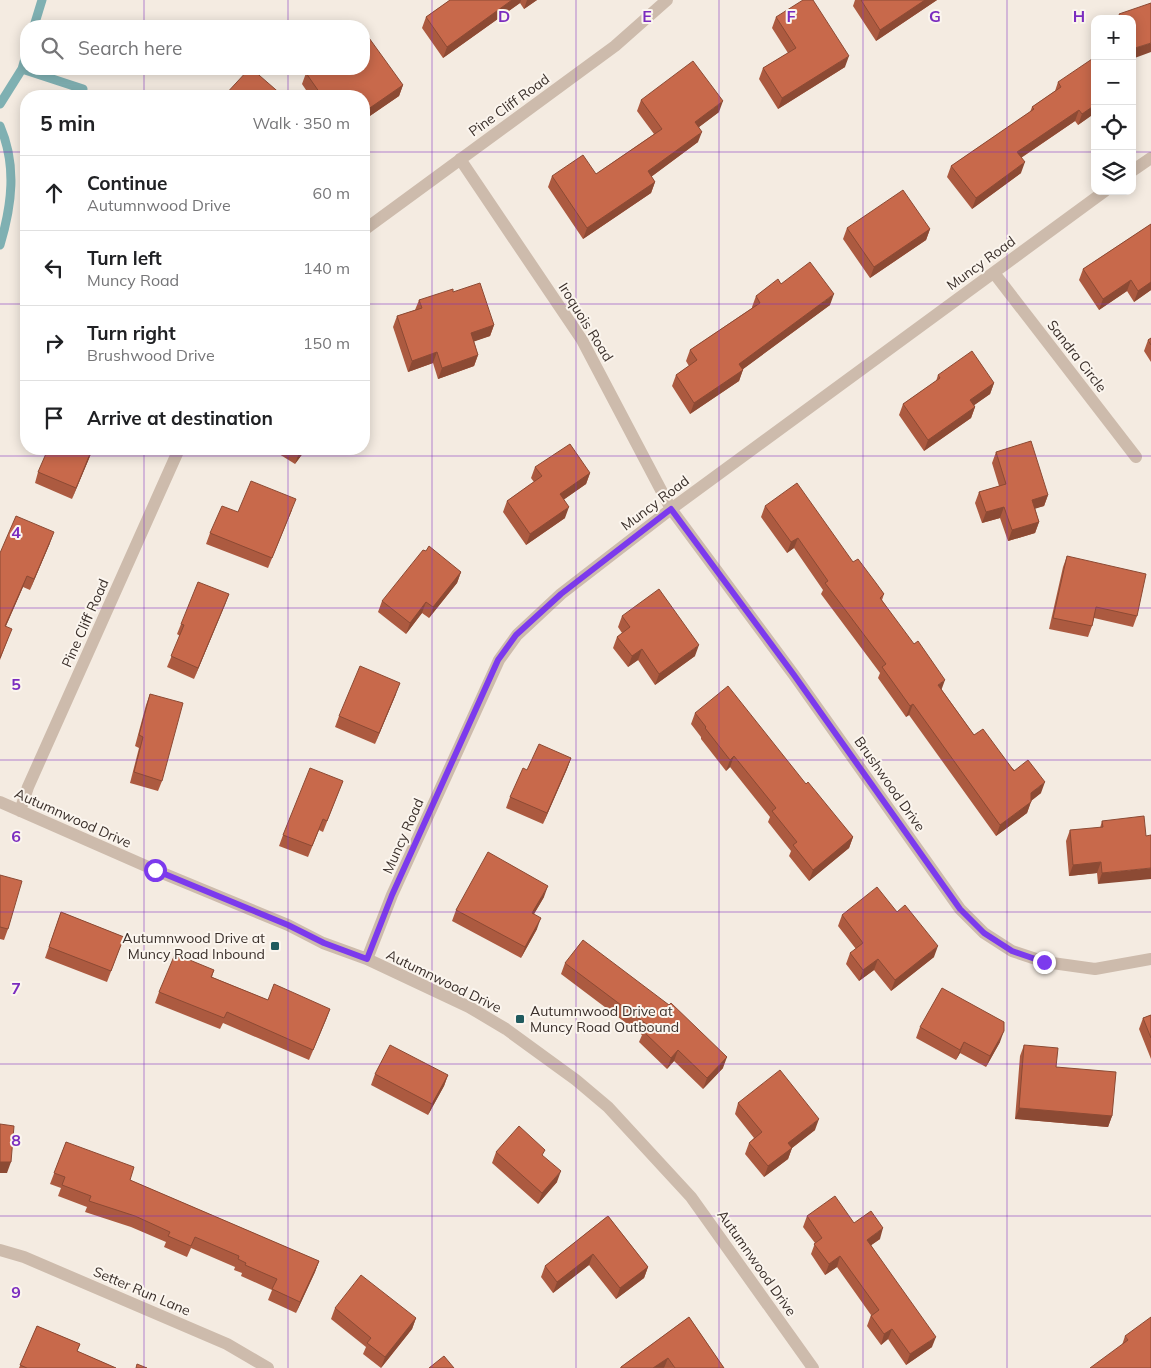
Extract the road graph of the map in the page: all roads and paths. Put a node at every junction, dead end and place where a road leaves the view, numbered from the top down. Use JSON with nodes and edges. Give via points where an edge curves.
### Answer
{"nodes":[{"id":1,"x":668,"y":0,"type":"edge"},
{"id":2,"x":1151,"y":158,"type":"edge"},
{"id":3,"x":460,"y":159,"type":"junction"},
{"id":4,"x":1136,"y":168,"type":"edge"},
{"id":5,"x":1100,"y":195,"type":"edge"},
{"id":6,"x":370,"y":226,"type":"edge"},
{"id":7,"x":994,"y":273,"type":"junction"},
{"id":8,"x":176,"y":455,"type":"edge"},
{"id":9,"x":1136,"y":457,"type":"dead end"},
{"id":10,"x":671,"y":509,"type":"junction"},
{"id":11,"x":0,"y":802,"type":"edge"},
{"id":12,"x":20,"y":811,"type":"junction"},
{"id":13,"x":367,"y":959,"type":"junction"},
{"id":14,"x":1151,"y":959,"type":"edge"},
{"id":15,"x":0,"y":1250,"type":"edge"},
{"id":16,"x":268,"y":1368,"type":"edge"},
{"id":17,"x":813,"y":1368,"type":"edge"}],
"edges":[{"from":1,"to":3,"type":"street","name":"Pine Cliff Road","via":[[615,46]]},
{"from":2,"to":4,"type":"street"},
{"from":3,"to":6,"type":"street","name":"Pine Cliff Road"},
{"from":3,"to":10,"type":"street","name":"Iroquois Road","via":[[582,340]]},
{"from":5,"to":7,"type":"street","name":"Muncy Road"},
{"from":7,"to":9,"type":"street","name":"Sandra Circle"},
{"from":7,"to":10,"type":"street","name":"Muncy Road"},
{"from":8,"to":12,"type":"street","name":"Pine Cliff Road"},
{"from":10,"to":13,"type":"street","name":"Muncy Road","via":[[561,594],[516,635],[498,660],[392,895]]},
{"from":10,"to":14,"type":"street","name":"Brushwood Drive","via":[[960,909],[984,933],[1012,951],[1044,962],[1095,968]]},
{"from":11,"to":12,"type":"street","name":"Autumnwood Drive"},
{"from":12,"to":13,"type":"street","name":"Autumnwood Drive"},
{"from":13,"to":17,"type":"street","name":"Autumnwood Drive","via":[[469,1007],[506,1029],[608,1107],[691,1197]]},
{"from":15,"to":16,"type":"street","name":"Setter Run Lane","via":[[24,1257],[226,1344]]}]}
